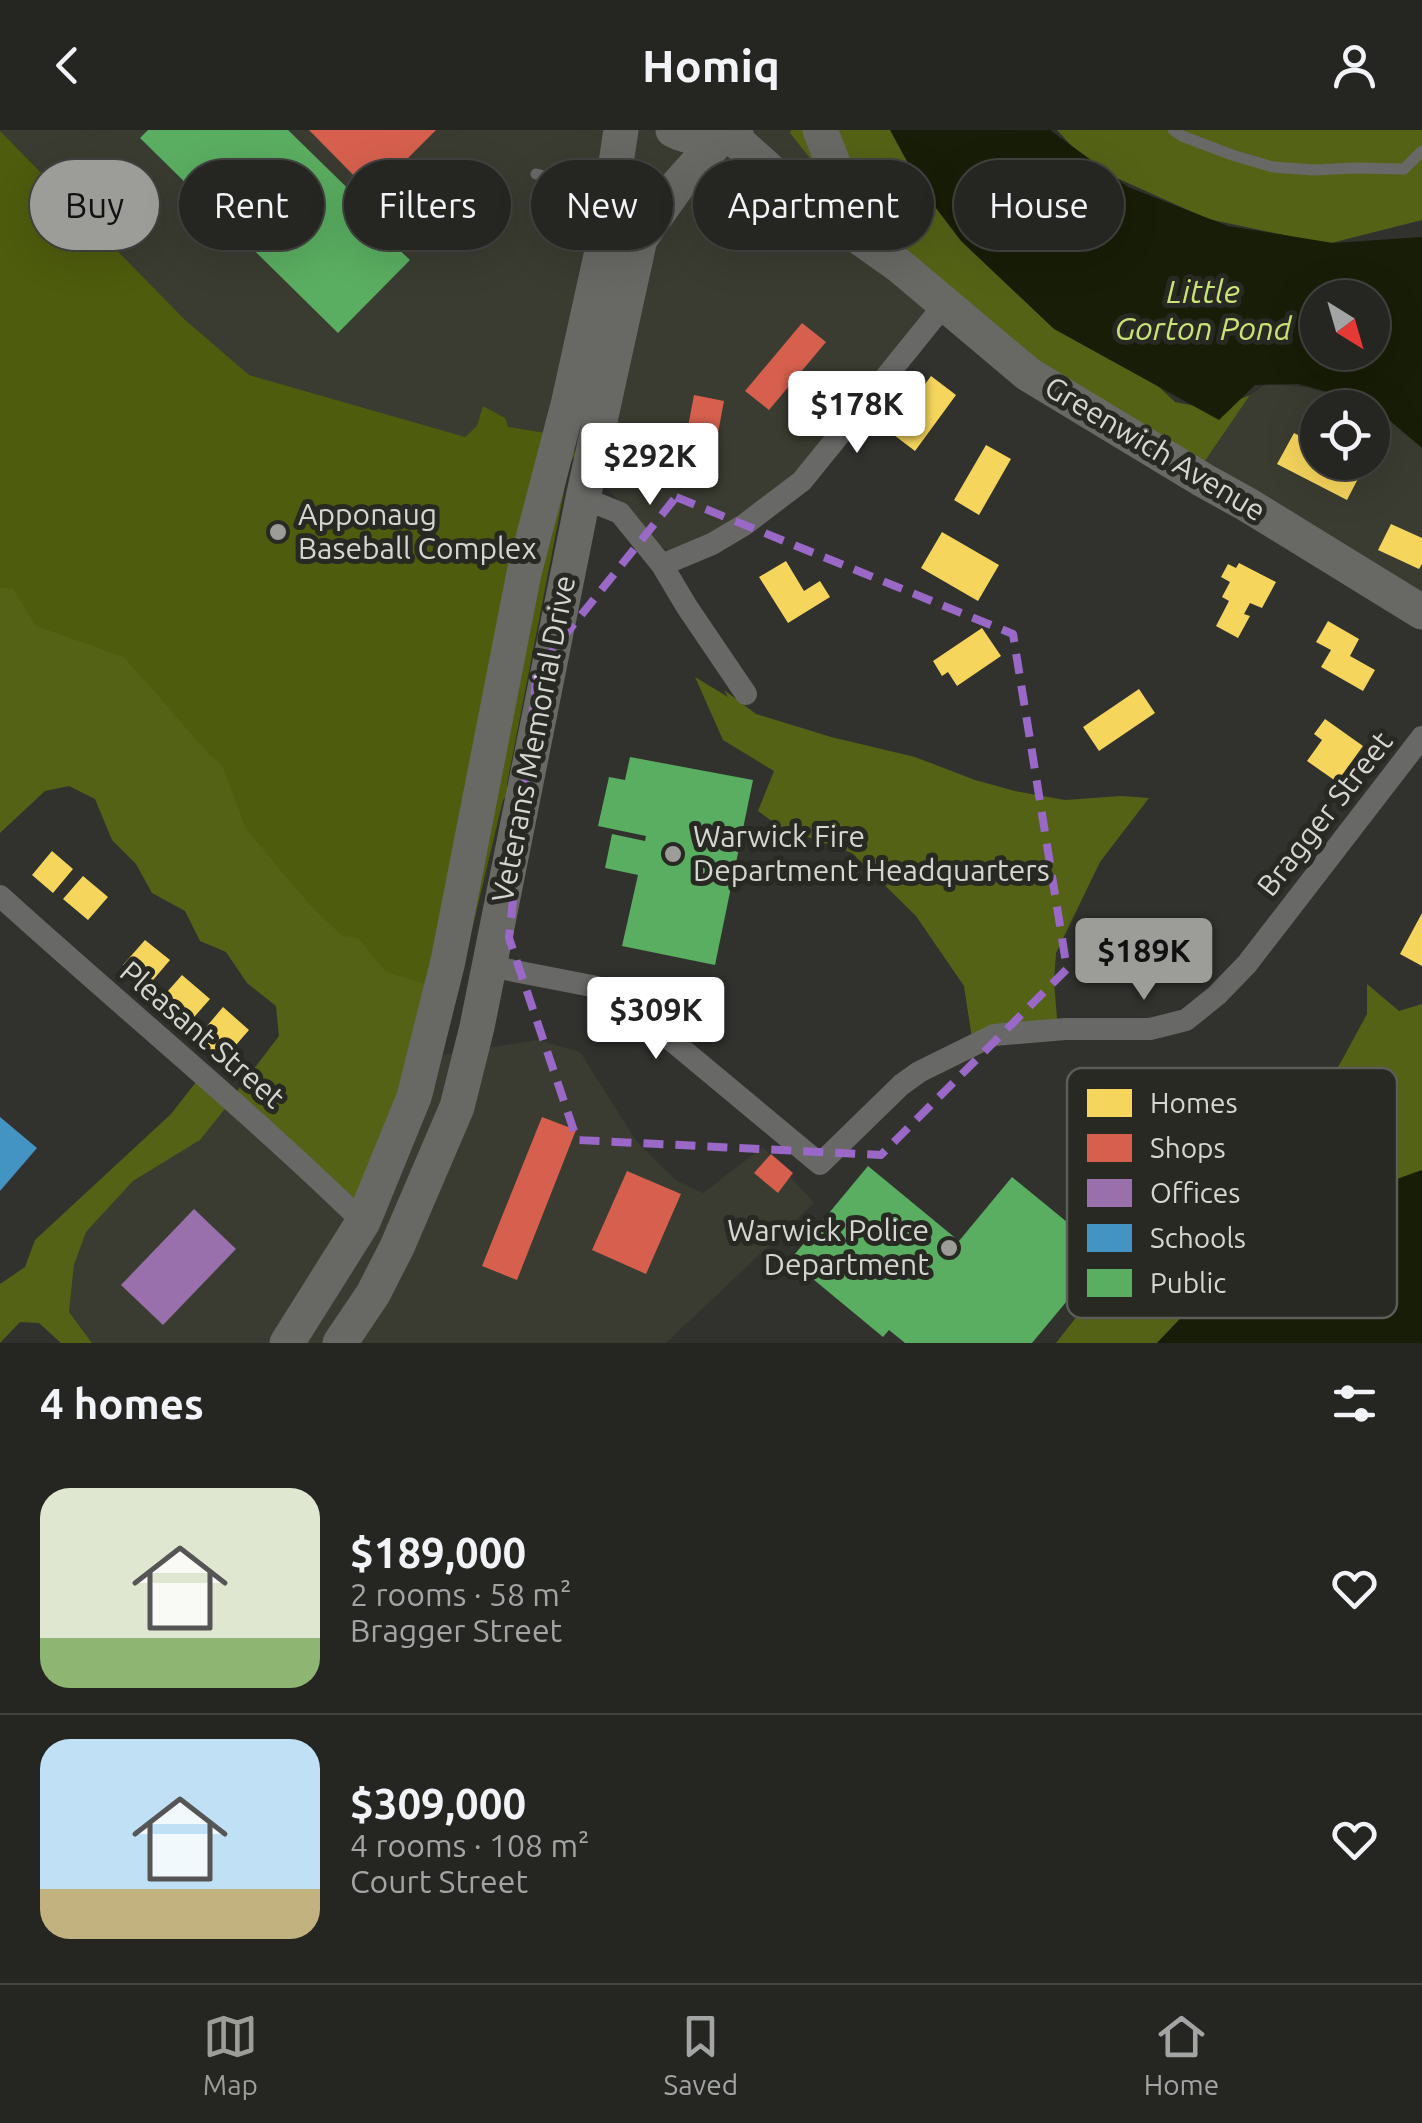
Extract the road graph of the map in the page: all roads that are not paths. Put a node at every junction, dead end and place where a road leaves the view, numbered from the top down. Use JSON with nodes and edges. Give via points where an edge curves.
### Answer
{"nodes":[{"id":1,"x":622,"y":130,"type":"edge"},
{"id":2,"x":674,"y":130,"type":"edge"},
{"id":3,"x":820,"y":130,"type":"edge"},
{"id":4,"x":1174,"y":130,"type":"edge"},
{"id":5,"x":732,"y":135,"type":"edge"},
{"id":6,"x":1422,"y":152,"type":"edge"},
{"id":7,"x":617,"y":160,"type":"edge"},
{"id":8,"x":602,"y":250,"type":"edge"},
{"id":9,"x":901,"y":267,"type":"junction"},
{"id":10,"x":944,"y":305,"type":"junction"},
{"id":11,"x":583,"y":498,"type":"junction"},
{"id":12,"x":662,"y":565,"type":"junction"},
{"id":13,"x":1422,"y":612,"type":"edge"},
{"id":14,"x":746,"y":694,"type":"dead end"},
{"id":15,"x":1422,"y":737,"type":"edge"},
{"id":16,"x":0,"y":896,"type":"edge"},
{"id":17,"x":489,"y":966,"type":"junction"},
{"id":18,"x":363,"y":1222,"type":"junction"},
{"id":19,"x":287,"y":1343,"type":"edge"},
{"id":20,"x":340,"y":1343,"type":"edge"}],
"edges":[{"from":1,"to":7,"type":"main road","name":"Veterans Memorial Drive"},
{"from":2,"to":5,"type":"main road"},
{"from":3,"to":9,"type":"main road","name":"Greenwich Avenue","via":[[840,181]]},
{"from":4,"to":6,"type":"lane","via":[[1274,167],[1404,169]]},
{"from":5,"to":9,"type":"main road","name":"Greenwich Avenue","via":[[786,185]]},
{"from":5,"to":11,"type":"main road","name":"Veterans Memorial Drive","via":[[678,185],[640,239]]},
{"from":8,"to":18,"type":"main road","name":"Veterans Memorial Drive","via":[[524,573],[448,961],[414,1096]]},
{"from":9,"to":10,"type":"main road","name":"Greenwich Avenue"},
{"from":10,"to":12,"type":"street","via":[[802,481],[744,525]]},
{"from":10,"to":13,"type":"main road","name":"Greenwich Avenue","via":[[1028,374]]},
{"from":11,"to":12,"type":"street","via":[[620,514]]},
{"from":11,"to":17,"type":"main road","name":"Veterans Memorial Drive"},
{"from":12,"to":14,"type":"street"},
{"from":15,"to":17,"type":"street","name":"Bragger Street","via":[[1247,964],[1186,1020],[1150,1029],[994,1035],[901,1085],[820,1164],[597,987]]},
{"from":16,"to":18,"type":"street","name":"Pleasant Street"},
{"from":17,"to":20,"type":"main road","name":"Veterans Memorial Drive","via":[[456,1107],[398,1247]]},
{"from":18,"to":19,"type":"main road","name":"Veterans Memorial Drive"}]}
